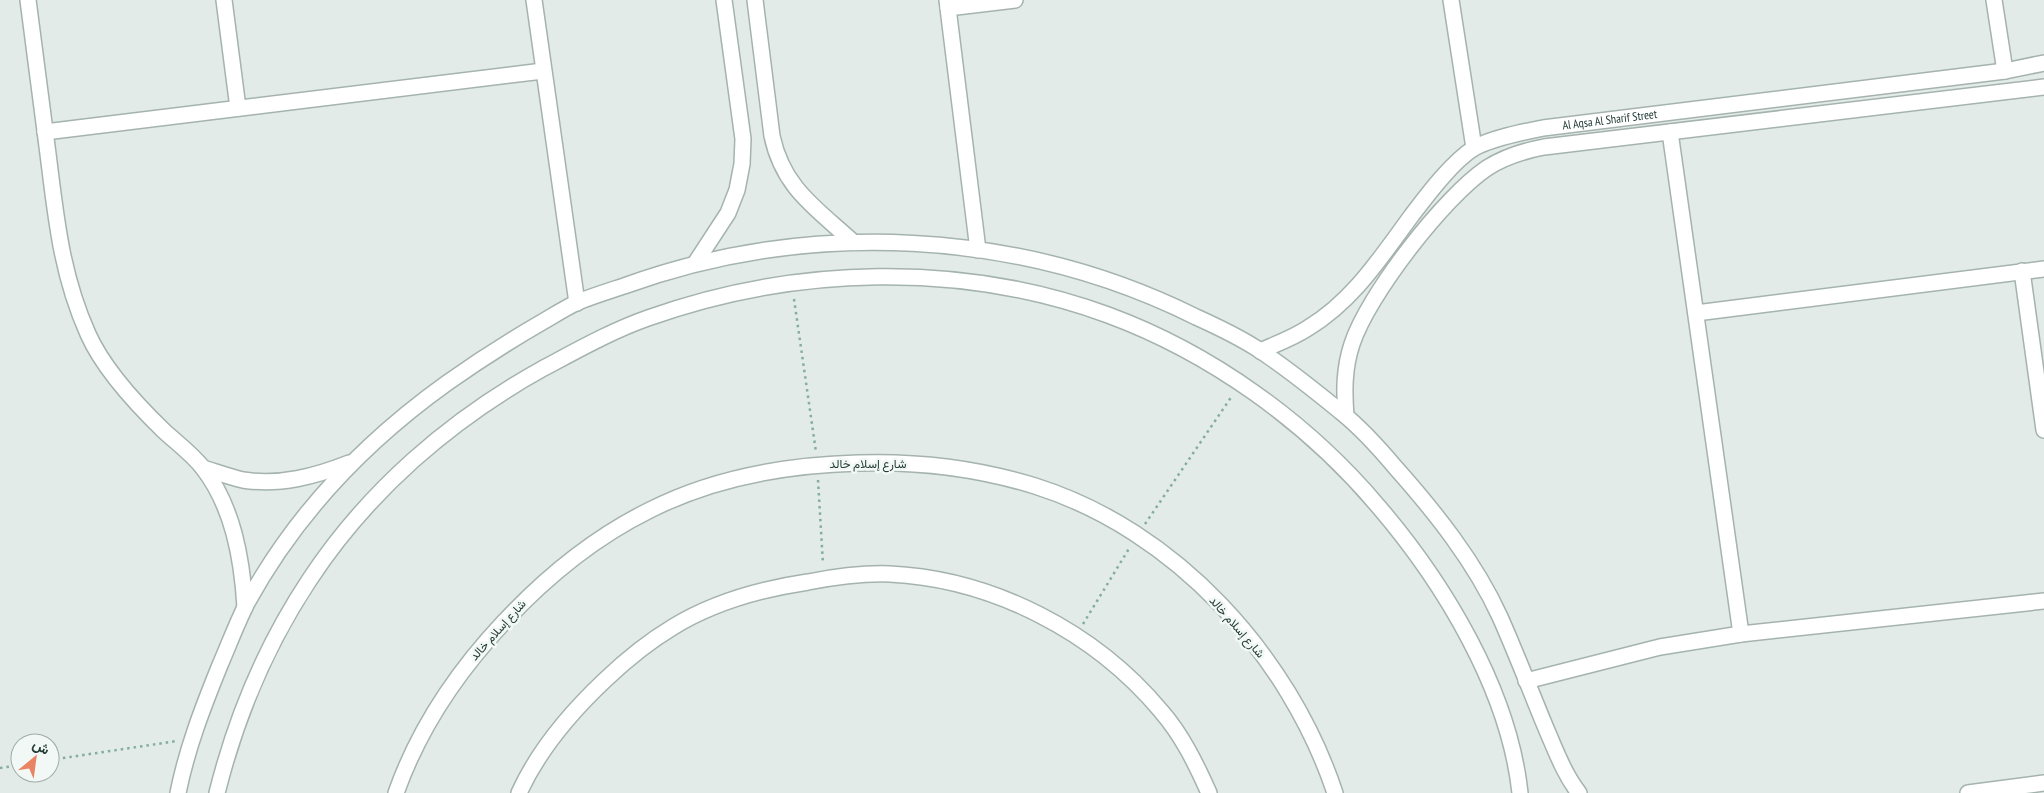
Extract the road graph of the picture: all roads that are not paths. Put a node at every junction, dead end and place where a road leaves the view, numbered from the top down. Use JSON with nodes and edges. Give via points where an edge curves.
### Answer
{"nodes":[{"id":1,"x":28,"y":0,"type":"edge"},
{"id":2,"x":224,"y":0,"type":"edge"},
{"id":3,"x":534,"y":0,"type":"edge"},
{"id":4,"x":724,"y":0,"type":"edge"},
{"id":5,"x":755,"y":0,"type":"edge"},
{"id":6,"x":1015,"y":0,"type":"edge"},
{"id":7,"x":1451,"y":0,"type":"edge"},
{"id":8,"x":1994,"y":0,"type":"edge"},
{"id":9,"x":947,"y":4,"type":"edge"},
{"id":10,"x":2044,"y":63,"type":"edge"},
{"id":11,"x":2005,"y":70,"type":"junction"},
{"id":12,"x":543,"y":71,"type":"junction"},
{"id":13,"x":2044,"y":87,"type":"edge"},
{"id":14,"x":238,"y":108,"type":"junction"},
{"id":15,"x":45,"y":132,"type":"junction"},
{"id":16,"x":1670,"y":132,"type":"junction"},
{"id":17,"x":1474,"y":148,"type":"junction"},
{"id":18,"x":853,"y":242,"type":"junction"},
{"id":19,"x":978,"y":250,"type":"junction"},
{"id":20,"x":696,"y":262,"type":"junction"},
{"id":21,"x":2044,"y":269,"type":"edge"},
{"id":22,"x":2022,"y":272,"type":"junction"},
{"id":23,"x":577,"y":303,"type":"junction"},
{"id":24,"x":1696,"y":313,"type":"junction"},
{"id":25,"x":1260,"y":351,"type":"junction"},
{"id":26,"x":1346,"y":416,"type":"junction"},
{"id":27,"x":2044,"y":430,"type":"edge"},
{"id":28,"x":355,"y":461,"type":"junction"},
{"id":29,"x":202,"y":468,"type":"junction"},
{"id":30,"x":2044,"y":601,"type":"edge"},
{"id":31,"x":245,"y":607,"type":"junction"},
{"id":32,"x":1741,"y":634,"type":"junction"},
{"id":33,"x":1526,"y":681,"type":"junction"},
{"id":34,"x":2044,"y":783,"type":"edge"},
{"id":35,"x":178,"y":793,"type":"edge"},
{"id":36,"x":216,"y":793,"type":"edge"},
{"id":37,"x":396,"y":793,"type":"edge"},
{"id":38,"x":519,"y":793,"type":"edge"},
{"id":39,"x":1209,"y":793,"type":"edge"},
{"id":40,"x":1335,"y":793,"type":"edge"},
{"id":41,"x":1520,"y":793,"type":"edge"},
{"id":42,"x":1579,"y":793,"type":"edge"},
{"id":43,"x":1968,"y":793,"type":"edge"}],
"edges":[{"from":1,"to":15,"type":"street"},
{"from":2,"to":14,"type":"street"},
{"from":3,"to":12,"type":"street"},
{"from":4,"to":20,"type":"street","via":[[743,139],[742,164],[738,190],[728,214]]},
{"from":5,"to":18,"type":"street","via":[[775,153],[792,184]]},
{"from":6,"to":9,"type":"street"},
{"from":7,"to":17,"type":"street"},
{"from":8,"to":11,"type":"street"},
{"from":9,"to":19,"type":"street"},
{"from":10,"to":11,"type":"street","name":"Al Aqsa Al Sharif Street"},
{"from":11,"to":17,"type":"street","name":"Al Aqsa Al Sharif Street","via":[[1543,128],[1516,133]]},
{"from":12,"to":14,"type":"street"},
{"from":12,"to":23,"type":"street"},
{"from":13,"to":16,"type":"street","name":"Al Aqsa Al Sharif Street"},
{"from":14,"to":15,"type":"street"},
{"from":15,"to":29,"type":"street","via":[[58,236],[69,287],[89,336],[116,380]]},
{"from":16,"to":24,"type":"street"},
{"from":16,"to":26,"type":"street","name":"Al Aqsa Al Sharif Street","via":[[1531,150],[1502,160],[1473,179],[1412,245],[1361,322],[1346,368]]},
{"from":17,"to":25,"type":"street","name":"Al Aqsa Al Sharif Street","via":[[1430,192],[1349,296],[1308,328]]},
{"from":18,"to":19,"type":"street","via":[[903,242]]},
{"from":18,"to":20,"type":"street","via":[[770,248]]},
{"from":19,"to":25,"type":"street","via":[[1100,276],[1163,300]]},
{"from":20,"to":23,"type":"street"},
{"from":21,"to":22,"type":"street"},
{"from":22,"to":24,"type":"street"},
{"from":22,"to":27,"type":"street"},
{"from":23,"to":28,"type":"street","via":[[519,335],[412,408]]},
{"from":24,"to":32,"type":"street"},
{"from":25,"to":26,"type":"street"},
{"from":26,"to":33,"type":"street","via":[[1425,501],[1464,555],[1498,612]]},
{"from":28,"to":29,"type":"street","via":[[320,475],[282,481],[244,480]]},
{"from":28,"to":31,"type":"street","via":[[314,503],[274,556]]},
{"from":29,"to":31,"type":"street","via":[[223,502],[235,536],[243,571]]},
{"from":30,"to":32,"type":"street"},
{"from":31,"to":35,"type":"street","via":[[210,689]]},
{"from":32,"to":33,"type":"street","via":[[1660,647]]},
{"from":33,"to":42,"type":"street","via":[[1560,762]]},
{"from":34,"to":43,"type":"street"},
{"from":36,"to":41,"type":"street","via":[[230,745],[264,658],[312,576],[370,503],[417,457],[476,410],[516,384],[644,319],[699,301],[755,288],[871,277],[929,278],[986,285],[1043,296],[1107,315],[1171,342],[1240,383],[1320,446],[1363,488],[1402,534],[1437,584],[1467,636],[1493,690],[1513,748]]},
{"from":37,"to":40,"type":"street","name":"شارع إسلام خالد","via":[[419,740],[461,672],[514,611],[564,564],[621,525],[683,495],[749,474],[817,464],[927,464],[983,472],[1037,486],[1089,508],[1138,535],[1207,592],[1266,660],[1312,738]]},
{"from":38,"to":39,"type":"street","via":[[558,728],[631,656],[674,626],[721,603],[772,587],[890,574],[955,583],[1018,603],[1076,636],[1122,670],[1162,711],[1194,759]]}]}
